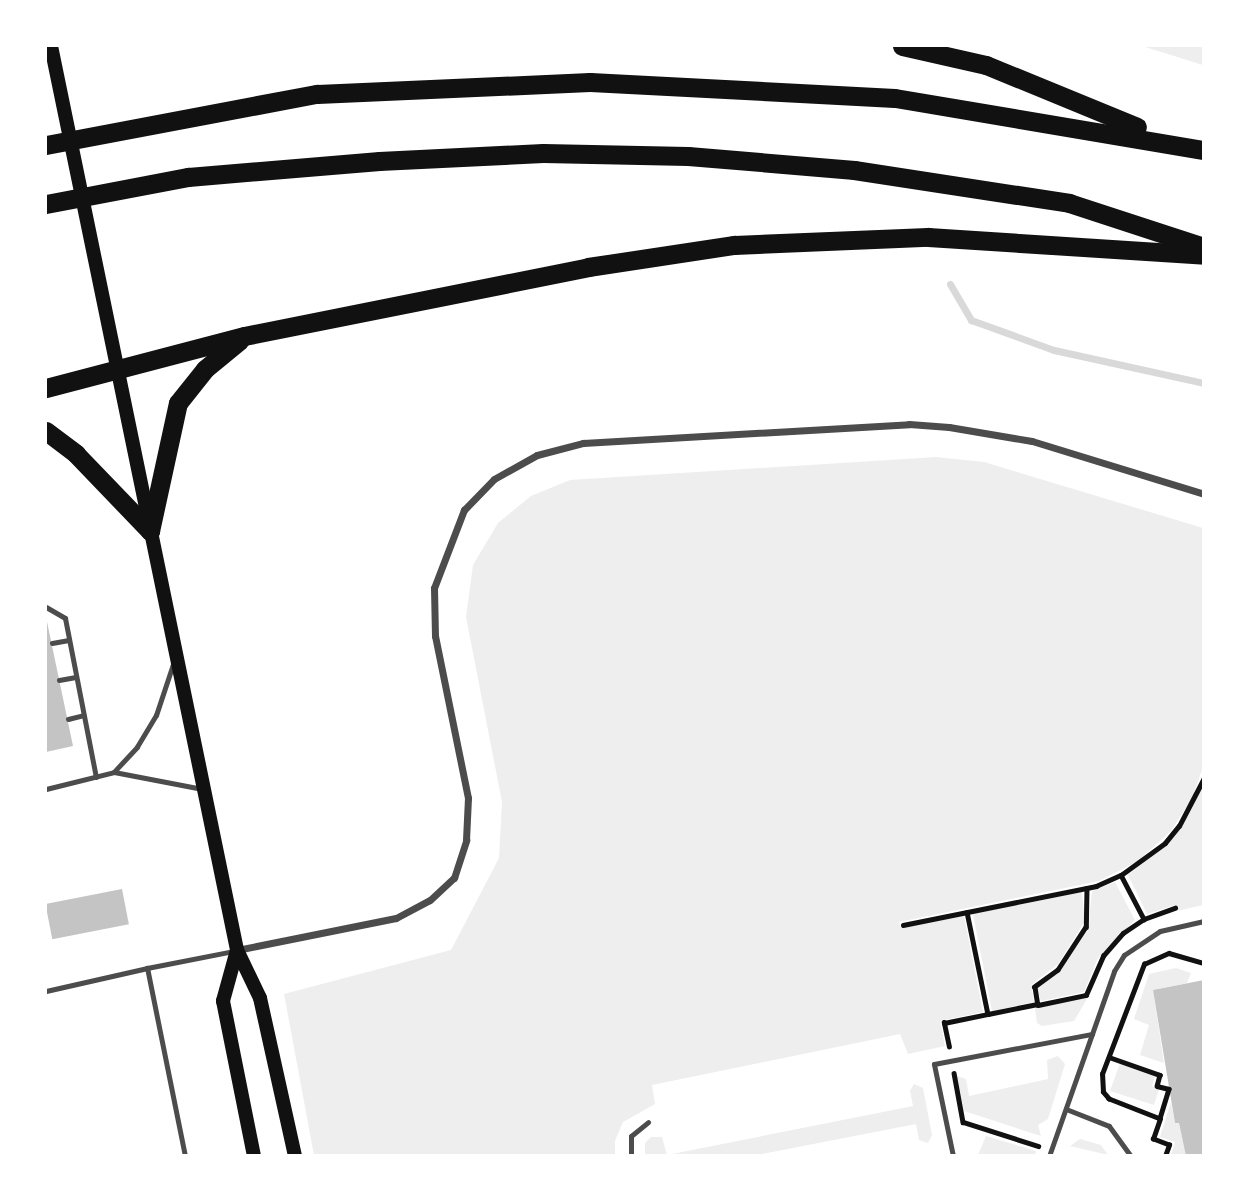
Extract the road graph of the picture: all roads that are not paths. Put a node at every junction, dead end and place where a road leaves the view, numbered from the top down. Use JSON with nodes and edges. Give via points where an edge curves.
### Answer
{"nodes":[{"id":1,"x":51,"y":46,"type":"edge"},
{"id":2,"x":902,"y":46,"type":"edge"},
{"id":3,"x":1170,"y":141,"type":"junction"},
{"id":4,"x":46,"y":145,"type":"edge"},
{"id":5,"x":1203,"y":150,"type":"edge"},
{"id":6,"x":46,"y":204,"type":"edge"},
{"id":7,"x":1203,"y":247,"type":"edge"},
{"id":8,"x":1203,"y":255,"type":"edge"},
{"id":9,"x":244,"y":336,"type":"junction"},
{"id":10,"x":117,"y":371,"type":"junction"},
{"id":11,"x":46,"y":387,"type":"edge"},
{"id":12,"x":46,"y":431,"type":"edge"},
{"id":13,"x":1203,"y":494,"type":"edge"},
{"id":14,"x":150,"y":531,"type":"junction"},
{"id":15,"x":46,"y":607,"type":"edge"},
{"id":16,"x":69,"y":640,"type":"junction"},
{"id":17,"x":52,"y":643,"type":"dead end"},
{"id":18,"x":176,"y":655,"type":"junction"},
{"id":19,"x":76,"y":677,"type":"junction"},
{"id":20,"x":59,"y":680,"type":"dead end"},
{"id":21,"x":84,"y":715,"type":"junction"},
{"id":22,"x":68,"y":719,"type":"dead end"},
{"id":23,"x":114,"y":772,"type":"junction"},
{"id":24,"x":96,"y":777,"type":"junction"},
{"id":25,"x":46,"y":789,"type":"edge"},
{"id":26,"x":204,"y":789,"type":"junction"},
{"id":27,"x":1203,"y":921,"type":"edge"},
{"id":28,"x":237,"y":950,"type":"junction"},
{"id":29,"x":147,"y":968,"type":"junction"},
{"id":30,"x":46,"y":991,"type":"edge"},
{"id":31,"x":1092,"y":1034,"type":"junction"},
{"id":32,"x":1066,"y":1109,"type":"junction"},
{"id":33,"x":648,"y":1122,"type":"dead end"},
{"id":34,"x":1050,"y":1153,"type":"edge"},
{"id":35,"x":185,"y":1156,"type":"edge"},
{"id":36,"x":254,"y":1156,"type":"edge"},
{"id":37,"x":295,"y":1156,"type":"edge"},
{"id":38,"x":631,"y":1156,"type":"edge"},
{"id":39,"x":953,"y":1156,"type":"edge"},
{"id":40,"x":1131,"y":1156,"type":"edge"}],
"edges":[{"from":1,"to":10,"type":"main road"},
{"from":2,"to":3,"type":"highway","via":[[986,65]]},
{"from":3,"to":4,"type":"highway","via":[[895,98],[590,82],[317,94]]},
{"from":3,"to":5,"type":"highway"},
{"from":6,"to":7,"type":"highway","via":[[188,177],[529,154],[688,156],[854,170],[1069,203]]},
{"from":8,"to":9,"type":"highway","via":[[928,237],[734,245],[588,267]]},
{"from":9,"to":10,"type":"highway"},
{"from":9,"to":14,"type":"highway","via":[[205,369],[178,403]]},
{"from":10,"to":11,"type":"highway"},
{"from":10,"to":14,"type":"main road"},
{"from":12,"to":14,"type":"highway","via":[[76,454]]},
{"from":13,"to":28,"type":"street","via":[[1032,441],[949,426],[909,424],[583,443],[537,455],[494,479],[464,510],[434,588],[435,636],[468,798],[466,840],[454,878],[430,900],[396,918]]},
{"from":14,"to":18,"type":"main road"},
{"from":15,"to":16,"type":"lane","via":[[65,618]]},
{"from":16,"to":17,"type":"lane"},
{"from":16,"to":19,"type":"lane"},
{"from":18,"to":23,"type":"lane","via":[[156,715],[137,747]]},
{"from":18,"to":26,"type":"main road"},
{"from":19,"to":20,"type":"lane"},
{"from":19,"to":21,"type":"lane"},
{"from":21,"to":22,"type":"lane"},
{"from":21,"to":24,"type":"lane"},
{"from":23,"to":24,"type":"lane"},
{"from":23,"to":26,"type":"lane"},
{"from":24,"to":25,"type":"lane"},
{"from":26,"to":28,"type":"main road"},
{"from":27,"to":31,"type":"lane","via":[[1160,931],[1124,955]]},
{"from":28,"to":29,"type":"lane"},
{"from":28,"to":36,"type":"main road","via":[[223,1001]]},
{"from":28,"to":37,"type":"main road","via":[[260,998]]},
{"from":29,"to":30,"type":"lane"},
{"from":29,"to":35,"type":"lane"},
{"from":31,"to":32,"type":"lane"},
{"from":31,"to":39,"type":"lane","via":[[934,1064]]},
{"from":32,"to":34,"type":"lane"},
{"from":32,"to":40,"type":"lane","via":[[1109,1126]]},
{"from":33,"to":38,"type":"lane","via":[[631,1136]]}]}
